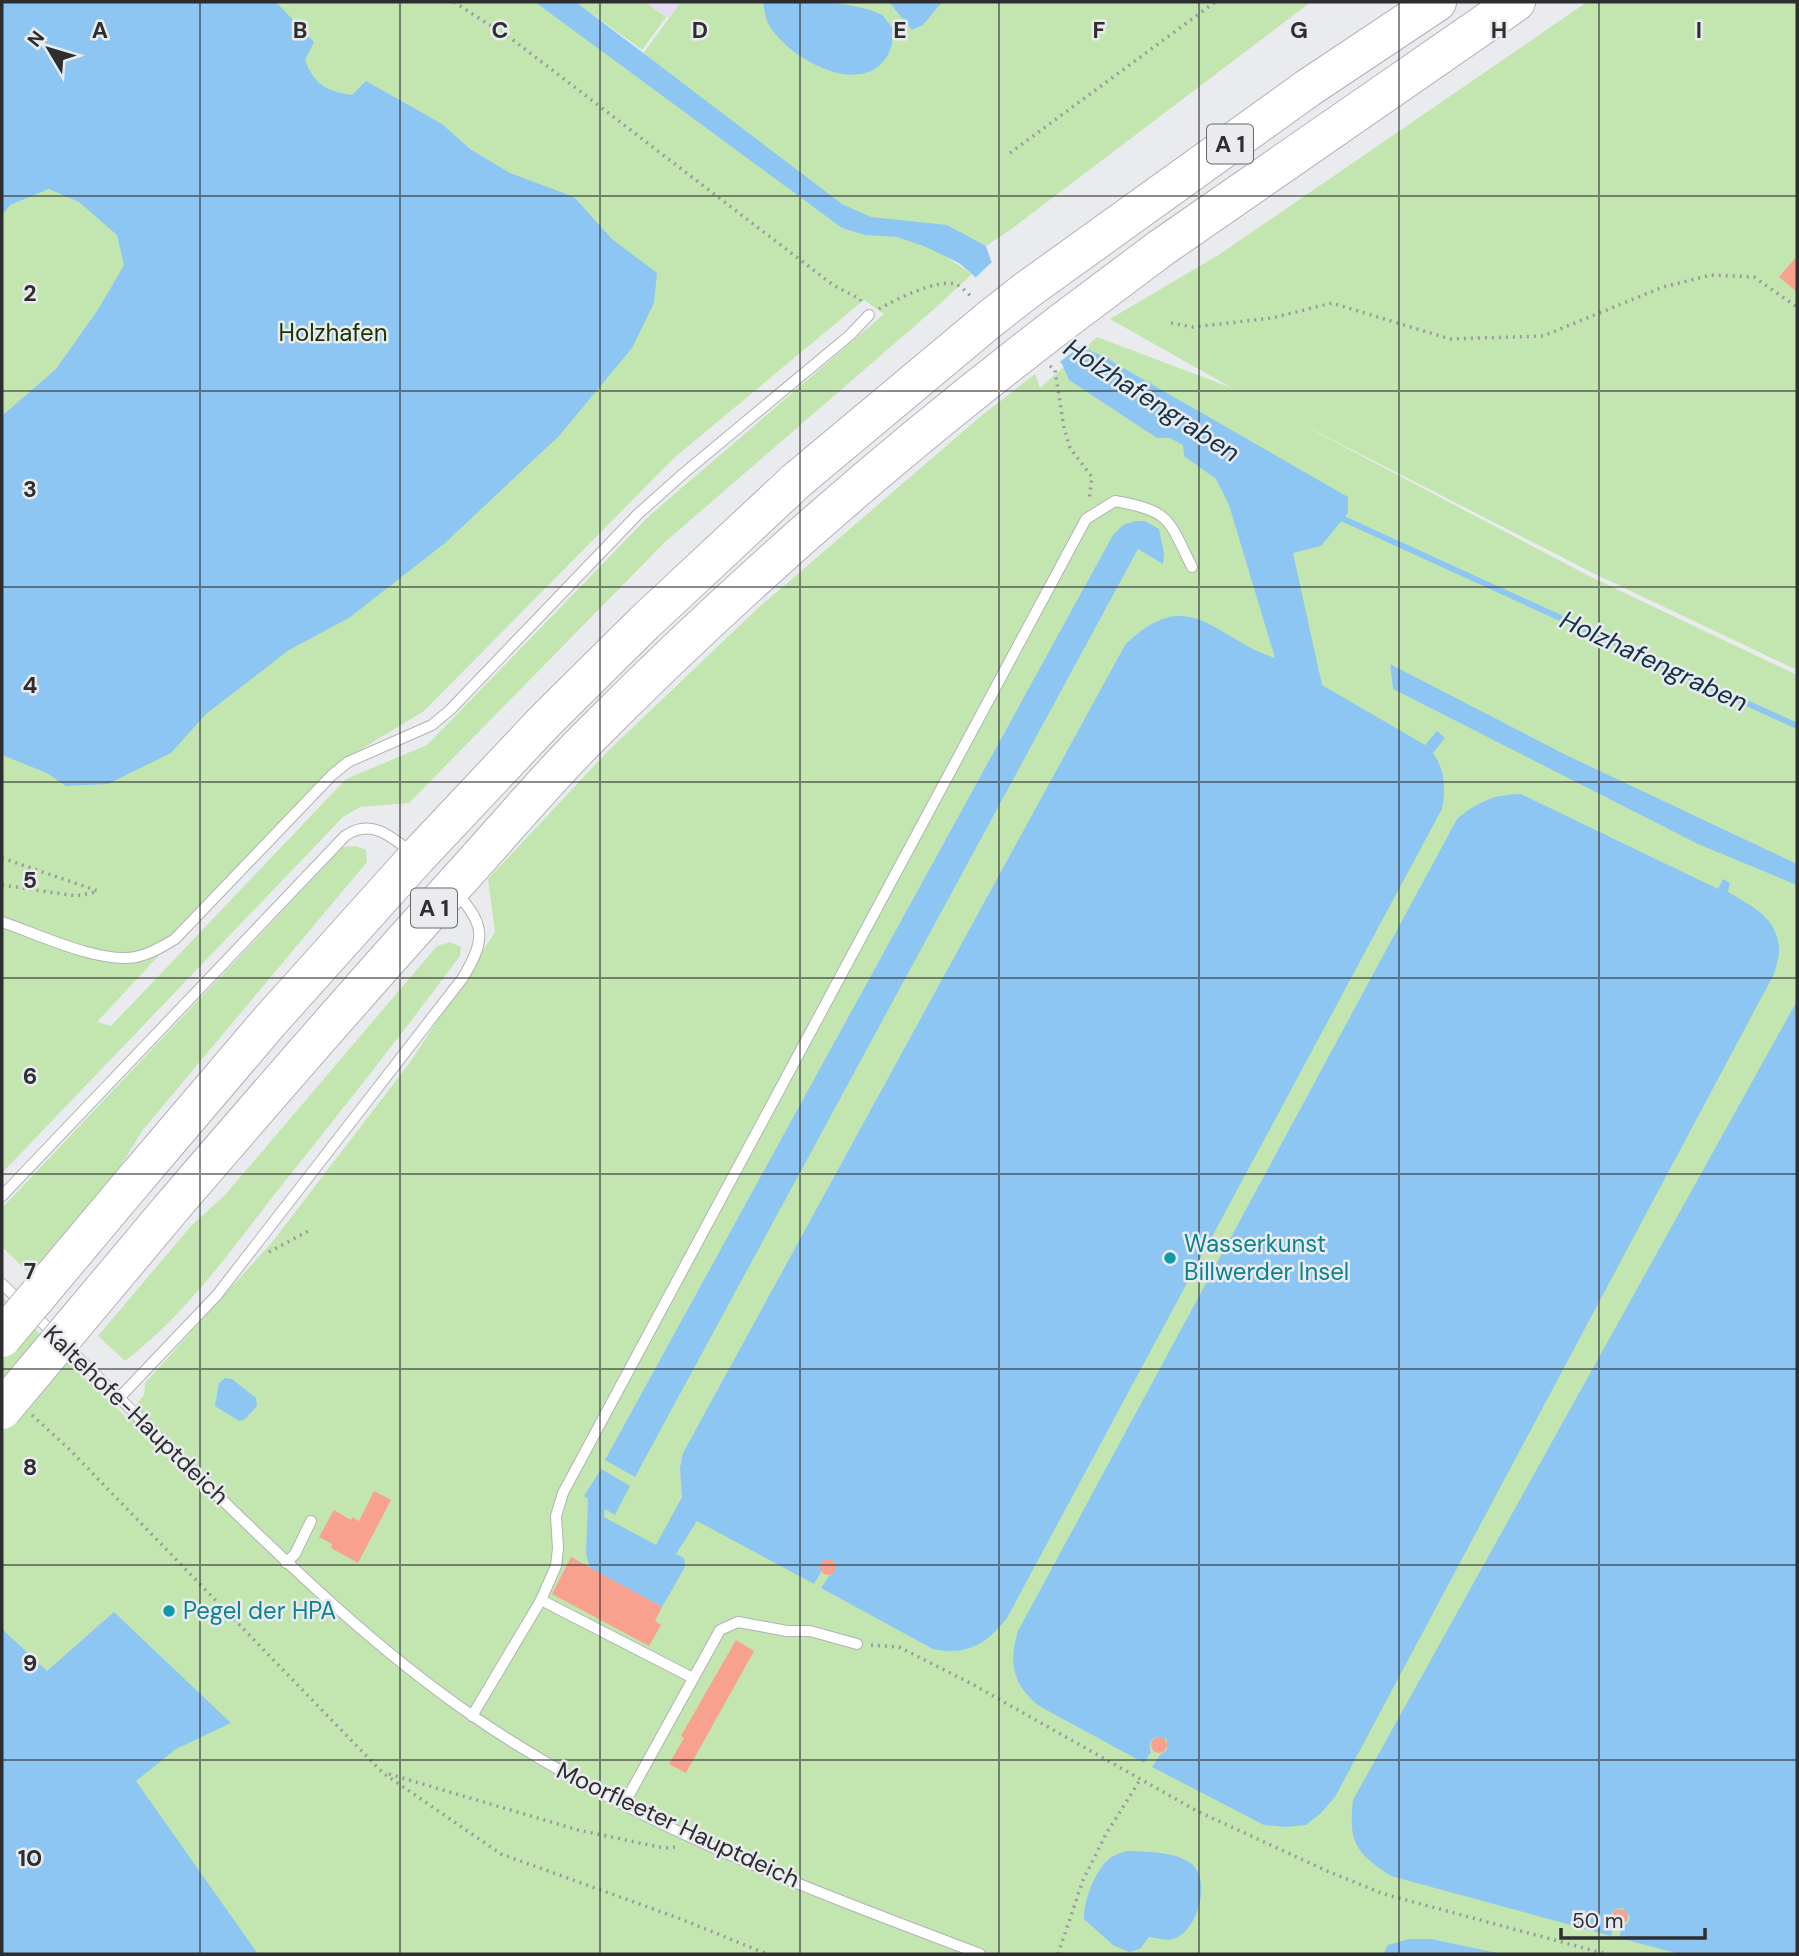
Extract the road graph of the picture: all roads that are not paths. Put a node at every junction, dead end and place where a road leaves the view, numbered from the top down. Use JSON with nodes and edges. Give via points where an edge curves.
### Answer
{"nodes":[{"id":1,"x":1437,"y":2,"type":"edge"},
{"id":2,"x":1516,"y":2,"type":"edge"},
{"id":3,"x":869,"y":315,"type":"road end"},
{"id":4,"x":1192,"y":567,"type":"dead end"},
{"id":5,"x":417,"y":857,"type":"junction"},
{"id":6,"x":451,"y":888,"type":"junction"},
{"id":7,"x":2,"y":922,"type":"edge"},
{"id":8,"x":2,"y":1196,"type":"edge"},
{"id":9,"x":2,"y":1284,"type":"edge"},
{"id":10,"x":2,"y":1338,"type":"edge"},
{"id":11,"x":119,"y":1398,"type":"junction"},
{"id":12,"x":16,"y":1412,"type":"edge"},
{"id":13,"x":311,"y":1521,"type":"dead end"},
{"id":14,"x":270,"y":1547,"type":"joint"},
{"id":15,"x":286,"y":1563,"type":"junction"},
{"id":16,"x":541,"y":1600,"type":"junction"},
{"id":17,"x":857,"y":1644,"type":"road end"},
{"id":18,"x":692,"y":1678,"type":"junction"},
{"id":19,"x":472,"y":1716,"type":"junction"},
{"id":20,"x":624,"y":1804,"type":"junction"},
{"id":21,"x":980,"y":1954,"type":"edge"}],
"edges":[{"from":1,"to":5,"type":"highway","number":"A 1","bridge":true,"via":[[1297,96],[989,319],[796,481],[654,613]]},
{"from":2,"to":6,"type":"highway","number":"A 1","bridge":true,"via":[[1161,248],[1061,323],[1039,359],[927,429],[678,649],[577,749]]},
{"from":3,"to":7,"type":"lane","via":[[638,514],[450,710],[432,725],[348,762],[332,775],[176,939],[137,957],[117,958]]},
{"from":4,"to":16,"type":"lane","via":[[1168,519],[1145,506],[1115,502],[1086,519],[563,1493],[556,1516],[556,1566]]},
{"from":5,"to":8,"type":"lane","via":[[378,829],[363,828],[345,836]]},
{"from":5,"to":10,"type":"highway","number":"A 1","bridge":true,"via":[[269,1022]]},
{"from":6,"to":11,"type":"lane","via":[[471,908],[480,930],[480,946],[462,979],[217,1295]]},
{"from":6,"to":12,"type":"highway","number":"A 1","bridge":true,"via":[[173,1206]]},
{"from":9,"to":11,"type":"lane","name":"Kaltehofe-Hauptdeich"},
{"from":11,"to":14,"type":"lane","name":"Kaltehofe-Hauptdeich"},
{"from":13,"to":15,"type":"lane"},
{"from":14,"to":15,"type":"lane","name":"Moorfleeter Hauptdeich"},
{"from":15,"to":19,"type":"lane","name":"Moorfleeter Hauptdeich"},
{"from":16,"to":18,"type":"lane"},
{"from":16,"to":19,"type":"lane"},
{"from":17,"to":18,"type":"lane","via":[[810,1631],[738,1622],[720,1630]]},
{"from":18,"to":20,"type":"lane"},
{"from":19,"to":20,"type":"lane","name":"Moorfleeter Hauptdeich"},
{"from":20,"to":21,"type":"lane","name":"Moorfleeter Hauptdeich","via":[[792,1880]]}]}
